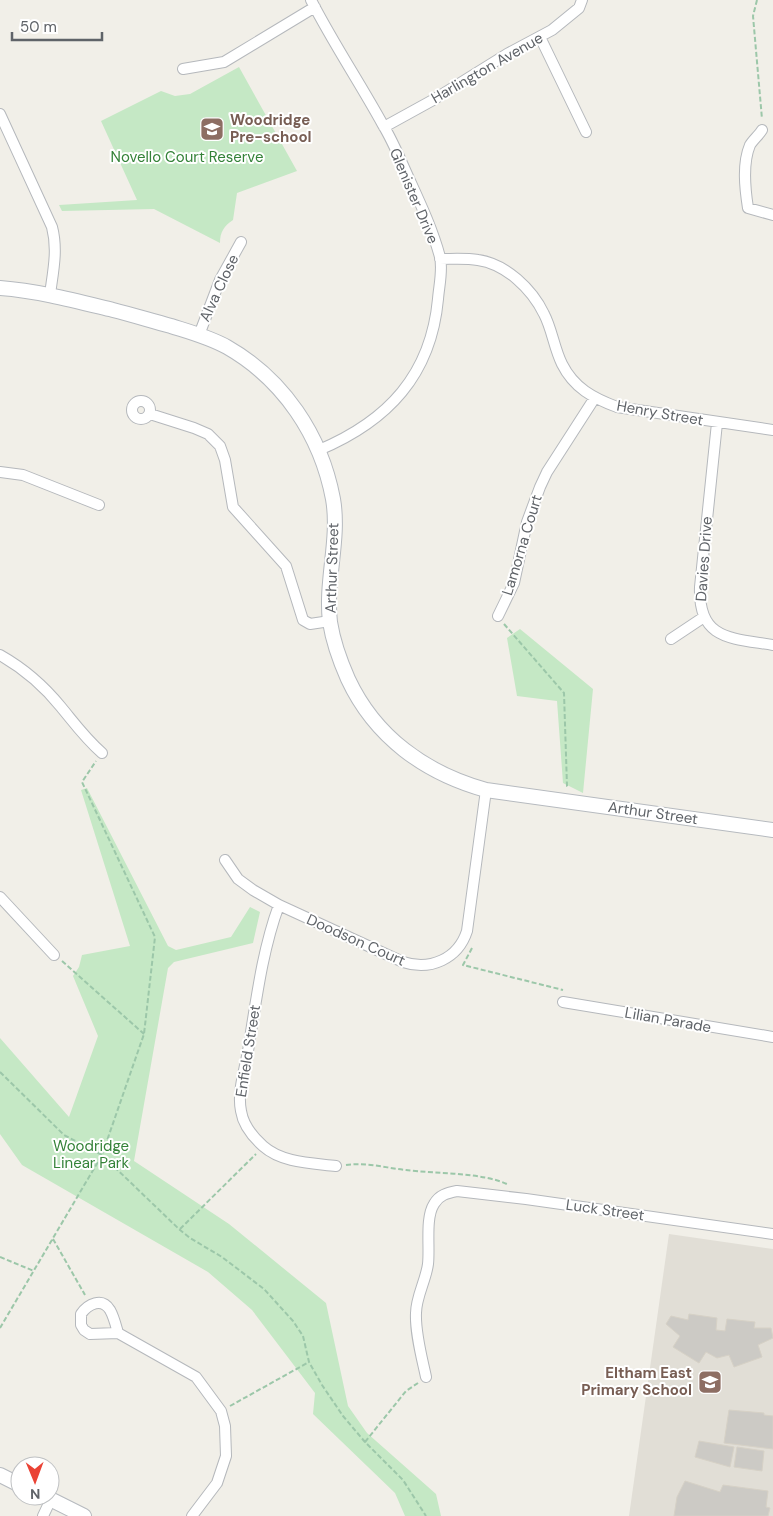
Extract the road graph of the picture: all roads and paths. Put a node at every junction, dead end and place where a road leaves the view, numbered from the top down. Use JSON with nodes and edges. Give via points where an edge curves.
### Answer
{"nodes":[{"id":1,"x":582,"y":0,"type":"edge"},
{"id":2,"x":757,"y":0,"type":"edge"},
{"id":3,"x":313,"y":4,"type":"edge"},
{"id":4,"x":540,"y":37,"type":"junction"},
{"id":5,"x":183,"y":69,"type":"dead end"},
{"id":6,"x":0,"y":114,"type":"edge"},
{"id":7,"x":384,"y":127,"type":"junction"},
{"id":8,"x":762,"y":130,"type":"joint"},
{"id":9,"x":586,"y":132,"type":"dead end"},
{"id":10,"x":773,"y":215,"type":"edge"},
{"id":11,"x":241,"y":242,"type":"dead end"},
{"id":12,"x":440,"y":259,"type":"junction"},
{"id":13,"x":0,"y":288,"type":"edge"},
{"id":14,"x":50,"y":294,"type":"junction"},
{"id":15,"x":199,"y":335,"type":"junction"},
{"id":16,"x":594,"y":398,"type":"junction"},
{"id":17,"x":150,"y":414,"type":"dead end"},
{"id":18,"x":717,"y":423,"type":"junction"},
{"id":19,"x":773,"y":430,"type":"edge"},
{"id":20,"x":319,"y":450,"type":"junction"},
{"id":21,"x":0,"y":472,"type":"edge"},
{"id":22,"x":99,"y":505,"type":"dead end"},
{"id":23,"x":498,"y":616,"type":"joint"},
{"id":24,"x":704,"y":617,"type":"junction"},
{"id":25,"x":330,"y":621,"type":"junction"},
{"id":26,"x":671,"y":639,"type":"dead end"},
{"id":27,"x":773,"y":645,"type":"edge"},
{"id":28,"x":0,"y":655,"type":"edge"},
{"id":29,"x":102,"y":753,"type":"joint"},
{"id":30,"x":486,"y":790,"type":"junction"},
{"id":31,"x":574,"y":790,"type":"dead end"},
{"id":32,"x":773,"y":830,"type":"edge"},
{"id":33,"x":224,"y":860,"type":"dead end"},
{"id":34,"x":0,"y":896,"type":"edge"},
{"id":35,"x":279,"y":904,"type":"junction"},
{"id":36,"x":473,"y":946,"type":"dead end"},
{"id":37,"x":54,"y":955,"type":"joint"},
{"id":38,"x":566,"y":991,"type":"dead end"},
{"id":39,"x":563,"y":1002,"type":"dead end"},
{"id":40,"x":144,"y":1034,"type":"junction"},
{"id":41,"x":773,"y":1037,"type":"edge"},
{"id":42,"x":0,"y":1072,"type":"edge"},
{"id":43,"x":256,"y":1154,"type":"dead end"},
{"id":44,"x":102,"y":1156,"type":"junction"},
{"id":45,"x":336,"y":1166,"type":"dead end"},
{"id":46,"x":180,"y":1230,"type":"junction"},
{"id":47,"x":773,"y":1234,"type":"edge"},
{"id":48,"x":52,"y":1239,"type":"junction"},
{"id":49,"x":0,"y":1256,"type":"edge"},
{"id":50,"x":34,"y":1271,"type":"junction"},
{"id":51,"x":90,"y":1304,"type":"junction"},
{"id":52,"x":0,"y":1328,"type":"edge"},
{"id":53,"x":118,"y":1333,"type":"junction"},
{"id":54,"x":309,"y":1362,"type":"junction"},
{"id":55,"x":426,"y":1377,"type":"joint"},
{"id":56,"x":221,"y":1411,"type":"junction"},
{"id":57,"x":366,"y":1442,"type":"junction"},
{"id":58,"x":60,"y":1504,"type":"edge"},
{"id":59,"x":84,"y":1516,"type":"edge"},
{"id":60,"x":192,"y":1516,"type":"edge"},
{"id":61,"x":426,"y":1516,"type":"edge"}],
"edges":[{"from":1,"to":4,"type":"street","name":"Harlington Avenue","via":[[579,8]]},
{"from":2,"to":8,"type":"path","via":[[753,16]]},
{"from":3,"to":5,"type":"street","via":[[224,62]]},
{"from":3,"to":7,"type":"street","name":"Glenister Drive"},
{"from":4,"to":7,"type":"street","name":"Harlington Avenue"},
{"from":4,"to":9,"type":"street"},
{"from":6,"to":14,"type":"street","via":[[52,227],[56,250]]},
{"from":7,"to":12,"type":"street","name":"Glenister Drive","via":[[425,213]]},
{"from":8,"to":10,"type":"street","via":[[750,145],[745,170],[748,208]]},
{"from":11,"to":15,"type":"street","name":"Alva Close","via":[[220,280]]},
{"from":12,"to":16,"type":"street","name":"Henry Street","via":[[479,260],[516,278],[531,293],[544,314],[562,364],[577,385]]},
{"from":12,"to":20,"type":"street","name":"Glenister Drive","via":[[437,307],[430,341],[417,372],[399,397],[374,420]]},
{"from":13,"to":14,"type":"street","name":"Arthur Street"},
{"from":14,"to":15,"type":"street","name":"Arthur Street"},
{"from":15,"to":20,"type":"street","name":"Arthur Street","via":[[226,346],[271,380],[291,402]]},
{"from":16,"to":18,"type":"street","name":"Henry Street","via":[[617,407]]},
{"from":16,"to":23,"type":"street","name":"Lamorna Court","via":[[547,472],[527,522],[514,583]]},
{"from":17,"to":25,"type":"street","via":[[208,434],[220,446],[233,507],[286,566],[303,620],[310,624]]},
{"from":18,"to":19,"type":"street","name":"Henry Street"},
{"from":18,"to":24,"type":"street","name":"Davies Drive","via":[[700,587]]},
{"from":20,"to":25,"type":"street","name":"Arthur Street","via":[[333,499],[335,523]]},
{"from":21,"to":22,"type":"street","via":[[23,475]]},
{"from":23,"to":31,"type":"path","via":[[564,693],[567,786]]},
{"from":24,"to":26,"type":"street"},
{"from":24,"to":27,"type":"street","name":"Davies Drive","via":[[720,634]]},
{"from":25,"to":30,"type":"street","name":"Arthur Street","via":[[342,665],[352,686],[364,708],[382,729],[418,761],[465,784]]},
{"from":28,"to":29,"type":"street","via":[[39,682],[86,740]]},
{"from":29,"to":40,"type":"path","via":[[82,782],[155,937]]},
{"from":30,"to":32,"type":"street","name":"Arthur Street"},
{"from":30,"to":35,"type":"street","name":"Doodson Court","via":[[468,932],[450,957],[425,965],[409,964]]},
{"from":33,"to":35,"type":"street","name":"Doodson Court","via":[[245,885]]},
{"from":34,"to":37,"type":"street"},
{"from":35,"to":45,"type":"street","name":"Enfield Street","via":[[266,946],[240,1111],[248,1129],[271,1152],[290,1159]]},
{"from":36,"to":38,"type":"path","via":[[463,964]]},
{"from":37,"to":40,"type":"path"},
{"from":39,"to":41,"type":"street","name":"Lilian Parade"},
{"from":40,"to":44,"type":"path"},
{"from":42,"to":44,"type":"path","via":[[64,1135]]},
{"from":43,"to":46,"type":"path"},
{"from":44,"to":46,"type":"path"},
{"from":44,"to":48,"type":"path"},
{"from":46,"to":54,"type":"path","via":[[264,1289],[303,1336]]},
{"from":47,"to":55,"type":"street","name":"Luck Street","via":[[526,1199],[447,1193],[438,1198],[430,1214],[428,1265],[416,1312]]},
{"from":48,"to":50,"type":"path"},
{"from":48,"to":51,"type":"path"},
{"from":49,"to":50,"type":"path"},
{"from":50,"to":52,"type":"path"},
{"from":51,"to":53,"type":"street","via":[[99,1302],[111,1311]]},
{"from":51,"to":53,"type":"street","via":[[81,1314],[84,1330],[90,1334]]},
{"from":53,"to":56,"type":"street","via":[[196,1378]]},
{"from":54,"to":56,"type":"path"},
{"from":54,"to":57,"type":"path","via":[[332,1400]]},
{"from":55,"to":57,"type":"path","via":[[406,1391]]},
{"from":56,"to":60,"type":"street","via":[[226,1456],[217,1483]]},
{"from":57,"to":61,"type":"path","via":[[404,1480]]},
{"from":58,"to":59,"type":"street"}]}
